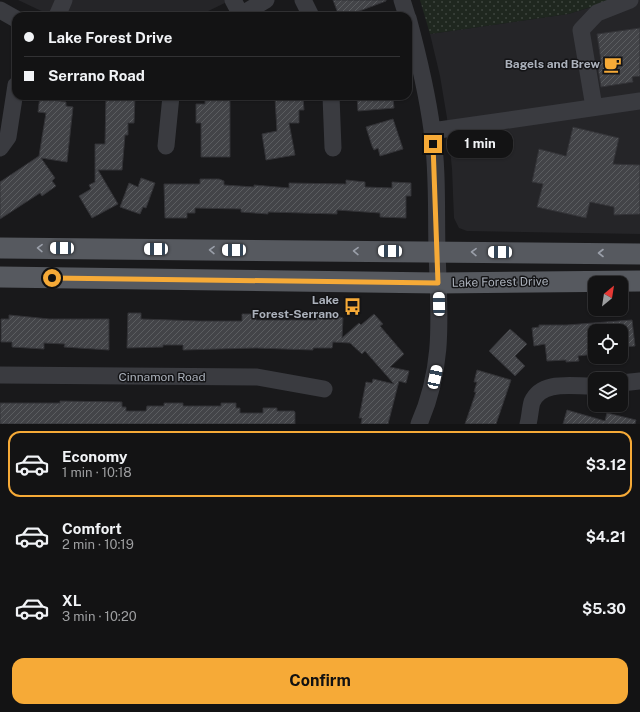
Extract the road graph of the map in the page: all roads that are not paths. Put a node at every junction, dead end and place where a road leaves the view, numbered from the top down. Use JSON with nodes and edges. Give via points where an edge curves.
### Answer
{"nodes":[{"id":1,"x":64,"y":0,"type":"edge"},
{"id":2,"x":233,"y":0,"type":"edge"},
{"id":3,"x":266,"y":0,"type":"edge"},
{"id":4,"x":303,"y":0,"type":"edge"},
{"id":5,"x":402,"y":0,"type":"edge"},
{"id":6,"x":630,"y":0,"type":"edge"},
{"id":7,"x":0,"y":10,"type":"edge"},
{"id":8,"x":59,"y":12,"type":"edge"},
{"id":9,"x":238,"y":12,"type":"edge"},
{"id":10,"x":246,"y":12,"type":"edge"},
{"id":11,"x":309,"y":12,"type":"edge"},
{"id":12,"x":406,"y":12,"type":"edge"},
{"id":13,"x":12,"y":17,"type":"edge"},
{"id":14,"x":412,"y":34,"type":"edge"},
{"id":15,"x":14,"y":100,"type":"edge"},
{"id":16,"x":171,"y":100,"type":"edge"},
{"id":17,"x":331,"y":100,"type":"edge"},
{"id":18,"x":640,"y":101,"type":"edge"},
{"id":19,"x":594,"y":107,"type":"junction"},
{"id":20,"x":432,"y":131,"type":"junction"},
{"id":21,"x":166,"y":146,"type":"dead end"},
{"id":22,"x":0,"y":148,"type":"edge"},
{"id":23,"x":333,"y":148,"type":"dead end"},
{"id":24,"x":0,"y":248,"type":"edge"},
{"id":25,"x":437,"y":252,"type":"junction"},
{"id":26,"x":640,"y":254,"type":"edge"},
{"id":27,"x":0,"y":277,"type":"edge"},
{"id":28,"x":640,"y":281,"type":"edge"},
{"id":29,"x":438,"y":283,"type":"junction"},
{"id":30,"x":0,"y":375,"type":"edge"},
{"id":31,"x":640,"y":382,"type":"edge"},
{"id":32,"x":628,"y":383,"type":"edge"},
{"id":33,"x":588,"y":386,"type":"edge"},
{"id":34,"x":324,"y":389,"type":"dead end"},
{"id":35,"x":419,"y":424,"type":"edge"},
{"id":36,"x":528,"y":424,"type":"edge"}],
"edges":[{"from":1,"to":8,"type":"street"},
{"from":2,"to":9,"type":"street"},
{"from":3,"to":10,"type":"street"},
{"from":4,"to":11,"type":"street"},
{"from":5,"to":12,"type":"street"},
{"from":6,"to":19,"type":"street","via":[[597,13],[581,30]]},
{"from":7,"to":13,"type":"street"},
{"from":14,"to":20,"type":"street"},
{"from":15,"to":22,"type":"street","via":[[8,137]]},
{"from":16,"to":21,"type":"street"},
{"from":17,"to":23,"type":"street"},
{"from":18,"to":19,"type":"street"},
{"from":19,"to":20,"type":"street"},
{"from":20,"to":25,"type":"street","via":[[436,170]]},
{"from":25,"to":24,"type":"main road","one_way":true},
{"from":26,"to":25,"type":"main road","one_way":true},
{"from":25,"to":29,"type":"street"},
{"from":27,"to":29,"type":"main road","name":"Lake Forest Drive"},
{"from":28,"to":29,"type":"main road","name":"Lake Forest Drive"},
{"from":29,"to":35,"type":"street","via":[[438,365]]},
{"from":30,"to":34,"type":"street","name":"Cinnamon Road","via":[[258,378]]},
{"from":31,"to":32,"type":"street"},
{"from":33,"to":36,"type":"street","via":[[549,387],[539,393],[532,402]]}]}
